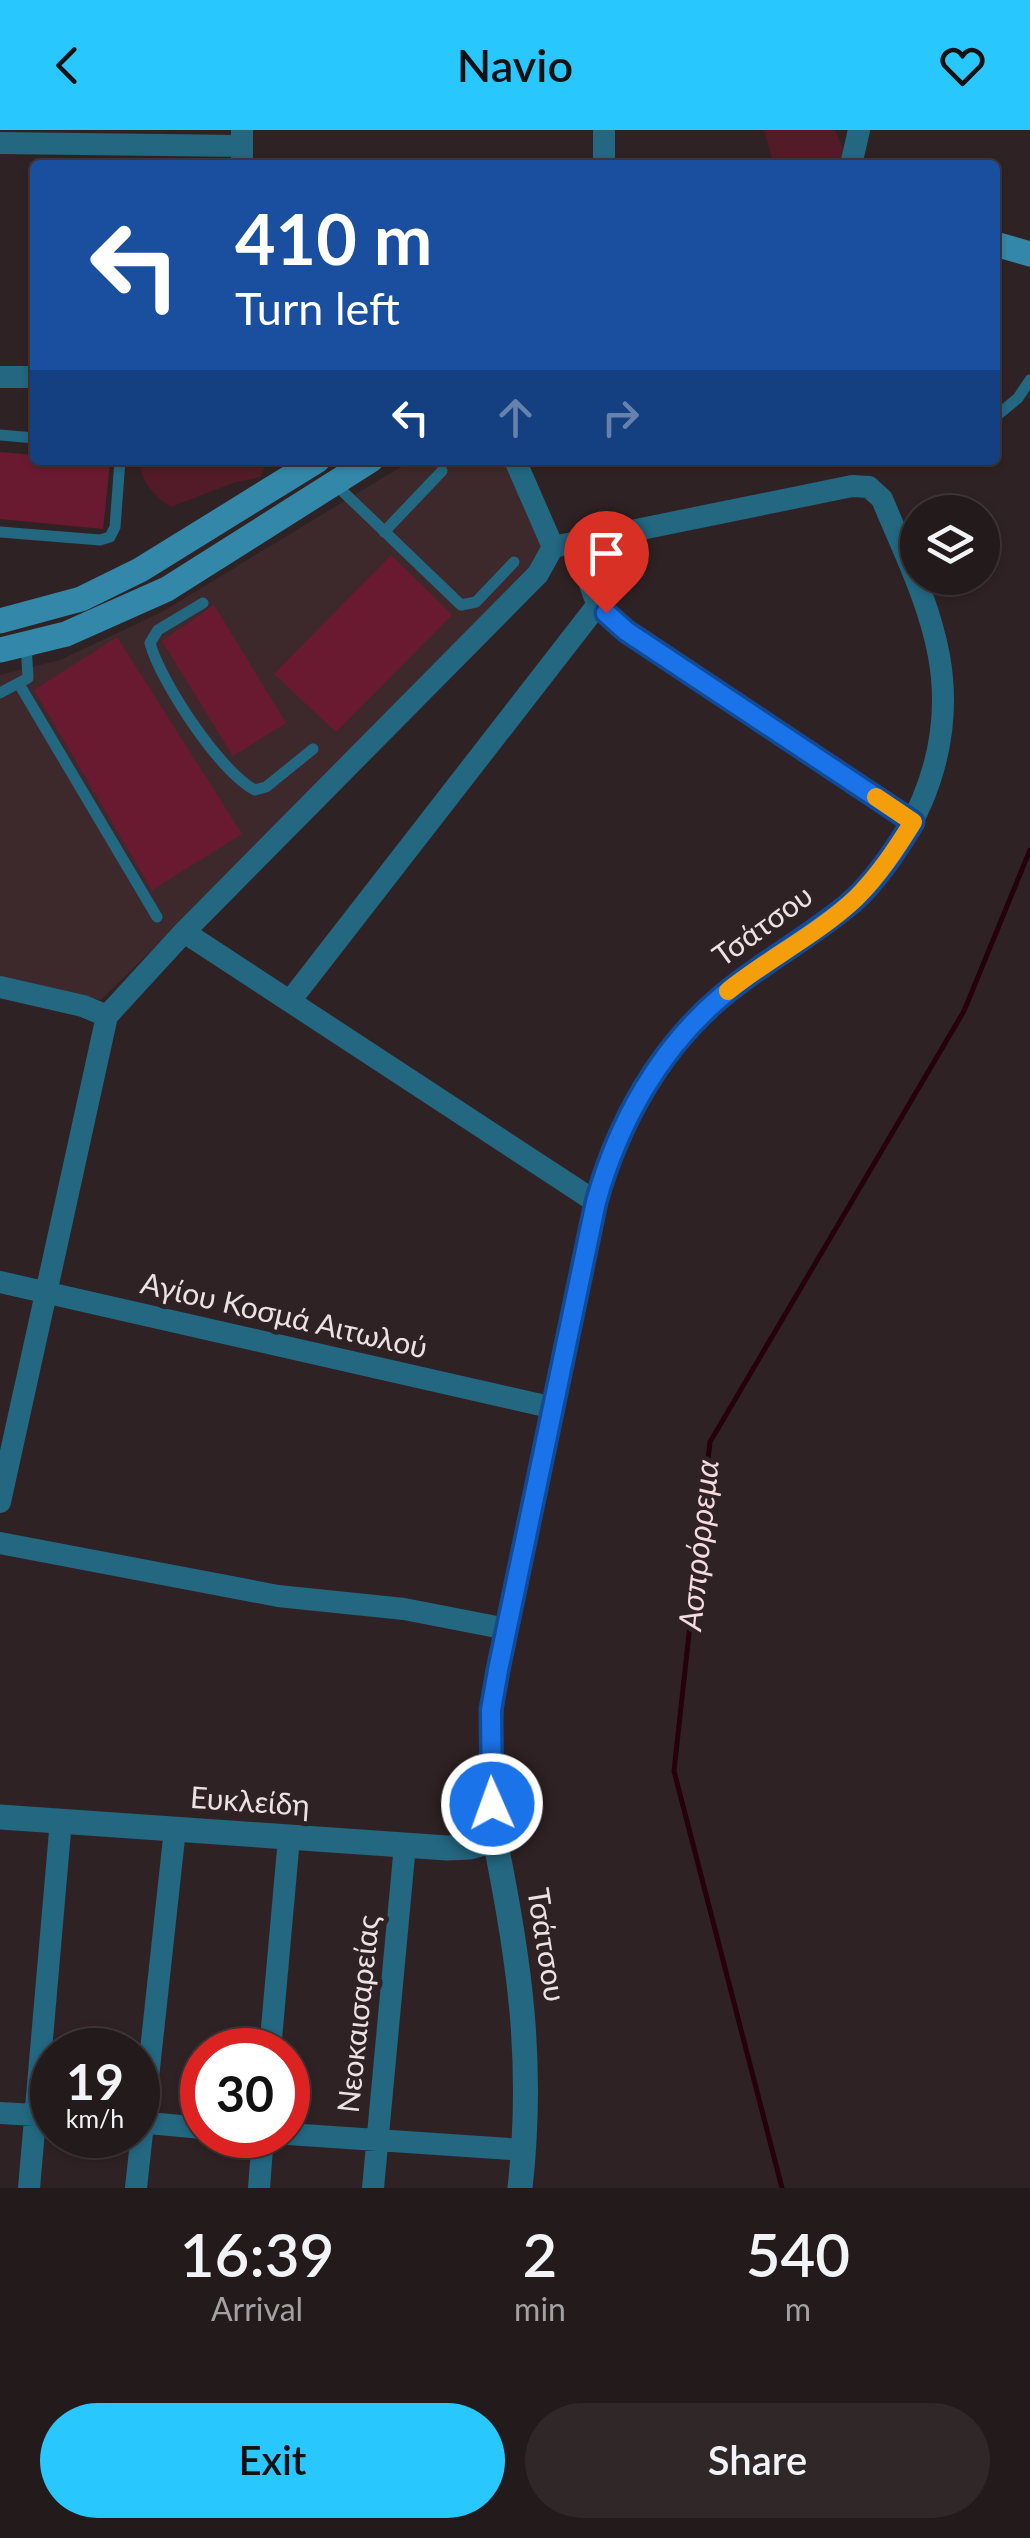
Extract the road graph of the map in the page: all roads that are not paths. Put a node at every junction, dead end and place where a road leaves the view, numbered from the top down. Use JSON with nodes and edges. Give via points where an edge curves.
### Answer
{"nodes":[{"id":1,"x":604,"y":130,"type":"edge"},
{"id":2,"x":859,"y":130,"type":"edge"},
{"id":3,"x":0,"y":143,"type":"edge"},
{"id":4,"x":242,"y":147,"type":"edge"},
{"id":5,"x":604,"y":160,"type":"edge"},
{"id":6,"x":852,"y":160,"type":"edge"},
{"id":7,"x":1000,"y":245,"type":"edge"},
{"id":8,"x":1030,"y":254,"type":"edge"},
{"id":9,"x":0,"y":377,"type":"edge"},
{"id":10,"x":30,"y":377,"type":"edge"},
{"id":11,"x":1030,"y":380,"type":"edge"},
{"id":12,"x":1000,"y":413,"type":"edge"},
{"id":13,"x":0,"y":435,"type":"edge"},
{"id":14,"x":30,"y":438,"type":"edge"},
{"id":15,"x":120,"y":465,"type":"edge"},
{"id":16,"x":310,"y":465,"type":"edge"},
{"id":17,"x":363,"y":465,"type":"edge"},
{"id":18,"x":519,"y":465,"type":"edge"},
{"id":19,"x":442,"y":471,"type":"dead end"},
{"id":20,"x":334,"y":483,"type":"junction"},
{"id":21,"x":0,"y":532,"type":"edge"},
{"id":22,"x":384,"y":532,"type":"junction"},
{"id":23,"x":564,"y":545,"type":"junction"},
{"id":24,"x":514,"y":562,"type":"dead end"},
{"id":25,"x":146,"y":599,"type":"junction"},
{"id":26,"x":203,"y":603,"type":"dead end"},
{"id":27,"x":598,"y":604,"type":"junction"},
{"id":28,"x":0,"y":621,"type":"edge"},
{"id":29,"x":163,"y":627,"type":"junction"},
{"id":30,"x":26,"y":644,"type":"junction"},
{"id":31,"x":0,"y":650,"type":"edge"},
{"id":32,"x":19,"y":684,"type":"junction"},
{"id":33,"x":0,"y":693,"type":"edge"},
{"id":34,"x":312,"y":748,"type":"dead end"},
{"id":35,"x":913,"y":822,"type":"junction"},
{"id":36,"x":157,"y":917,"type":"dead end"},
{"id":37,"x":184,"y":932,"type":"junction"},
{"id":38,"x":0,"y":987,"type":"edge"},
{"id":39,"x":290,"y":1001,"type":"junction"},
{"id":40,"x":107,"y":1016,"type":"junction"},
{"id":41,"x":596,"y":1202,"type":"junction"},
{"id":42,"x":0,"y":1282,"type":"edge"},
{"id":43,"x":44,"y":1293,"type":"junction"},
{"id":44,"x":554,"y":1408,"type":"junction"},
{"id":45,"x":0,"y":1502,"type":"edge"},
{"id":46,"x":0,"y":1543,"type":"edge"},
{"id":47,"x":507,"y":1628,"type":"junction"},
{"id":48,"x":0,"y":1817,"type":"edge"},
{"id":49,"x":60,"y":1820,"type":"junction"},
{"id":50,"x":175,"y":1829,"type":"junction"},
{"id":51,"x":289,"y":1838,"type":"junction"},
{"id":52,"x":495,"y":1840,"type":"junction"},
{"id":53,"x":405,"y":1846,"type":"junction"},
{"id":54,"x":49,"y":2028,"type":"edge"},
{"id":55,"x":151,"y":2028,"type":"edge"},
{"id":56,"x":272,"y":2028,"type":"edge"},
{"id":57,"x":0,"y":2113,"type":"edge"},
{"id":58,"x":30,"y":2115,"type":"edge"},
{"id":59,"x":310,"y":2136,"type":"edge"},
{"id":60,"x":376,"y":2140,"type":"junction"},
{"id":61,"x":524,"y":2150,"type":"junction"},
{"id":62,"x":36,"y":2158,"type":"edge"},
{"id":63,"x":138,"y":2158,"type":"edge"},
{"id":64,"x":261,"y":2158,"type":"edge"},
{"id":65,"x":30,"y":2188,"type":"edge"},
{"id":66,"x":136,"y":2188,"type":"edge"},
{"id":67,"x":259,"y":2188,"type":"edge"},
{"id":68,"x":373,"y":2188,"type":"edge"},
{"id":69,"x":520,"y":2188,"type":"edge"}],
"edges":[{"from":1,"to":5,"type":"street"},
{"from":2,"to":6,"type":"street"},
{"from":3,"to":4,"type":"street"},
{"from":7,"to":8,"type":"main road"},
{"from":9,"to":10,"type":"street"},
{"from":11,"to":12,"type":"lane"},
{"from":13,"to":14,"type":"lane"},
{"from":15,"to":21,"type":"lane","via":[[110,537]]},
{"from":16,"to":28,"type":"main road","via":[[140,570],[82,599]]},
{"from":17,"to":20,"type":"main road"},
{"from":18,"to":23,"type":"street"},
{"from":19,"to":22,"type":"lane"},
{"from":20,"to":22,"type":"lane"},
{"from":20,"to":25,"type":"main road"},
{"from":22,"to":24,"type":"lane","via":[[461,605],[476,602]]},
{"from":23,"to":27,"type":"street"},
{"from":23,"to":35,"type":"street","name":"Τσάτσου","via":[[852,486],[876,491],[925,604],[941,672],[938,748]]},
{"from":23,"to":37,"type":"street"},
{"from":25,"to":29,"type":"lane"},
{"from":25,"to":30,"type":"main road"},
{"from":26,"to":29,"type":"lane"},
{"from":27,"to":35,"type":"street","via":[[626,631]]},
{"from":27,"to":39,"type":"street"},
{"from":29,"to":34,"type":"lane","via":[[151,638],[151,649],[194,725],[250,788],[266,787]]},
{"from":30,"to":31,"type":"main road"},
{"from":30,"to":32,"type":"lane","via":[[29,674]]},
{"from":32,"to":33,"type":"lane"},
{"from":32,"to":36,"type":"lane"},
{"from":35,"to":41,"type":"street","name":"Τσάτσου","via":[[852,901],[736,985],[684,1033],[627,1118]]},
{"from":37,"to":39,"type":"street"},
{"from":37,"to":40,"type":"street"},
{"from":38,"to":40,"type":"street"},
{"from":39,"to":41,"type":"street"},
{"from":40,"to":43,"type":"street"},
{"from":41,"to":44,"type":"street","name":"Τσάτσου"},
{"from":42,"to":43,"type":"street","name":"Αγίου Κοσμά Αιτωλού"},
{"from":43,"to":44,"type":"street","name":"Αγίου Κοσμά Αιτωλού"},
{"from":43,"to":45,"type":"street"},
{"from":44,"to":47,"type":"street","name":"Τσάτσου"},
{"from":46,"to":47,"type":"street","via":[[278,1596]]},
{"from":47,"to":52,"type":"street","name":"Τσάτσου","via":[[491,1710]]},
{"from":48,"to":49,"type":"street","name":"Ευκλείδη"},
{"from":49,"to":50,"type":"street","name":"Ευκλείδη"},
{"from":49,"to":54,"type":"street"},
{"from":50,"to":51,"type":"street","name":"Ευκλείδη"},
{"from":50,"to":55,"type":"street"},
{"from":51,"to":53,"type":"street","name":"Ευκλείδη"},
{"from":51,"to":56,"type":"street"},
{"from":52,"to":53,"type":"street","name":"Ευκλείδη","via":[[470,1847]]},
{"from":52,"to":61,"type":"street","name":"Τσάτσου","via":[[526,2027]]},
{"from":53,"to":60,"type":"street","name":"Νεοκαισαρείας"},
{"from":57,"to":58,"type":"street"},
{"from":59,"to":60,"type":"street"},
{"from":60,"to":61,"type":"street"},
{"from":60,"to":68,"type":"street","name":"Νεοκαισαρείας"},
{"from":61,"to":69,"type":"street","name":"Τσάτσου"},
{"from":62,"to":65,"type":"street"},
{"from":63,"to":66,"type":"street"},
{"from":64,"to":67,"type":"street"}]}
